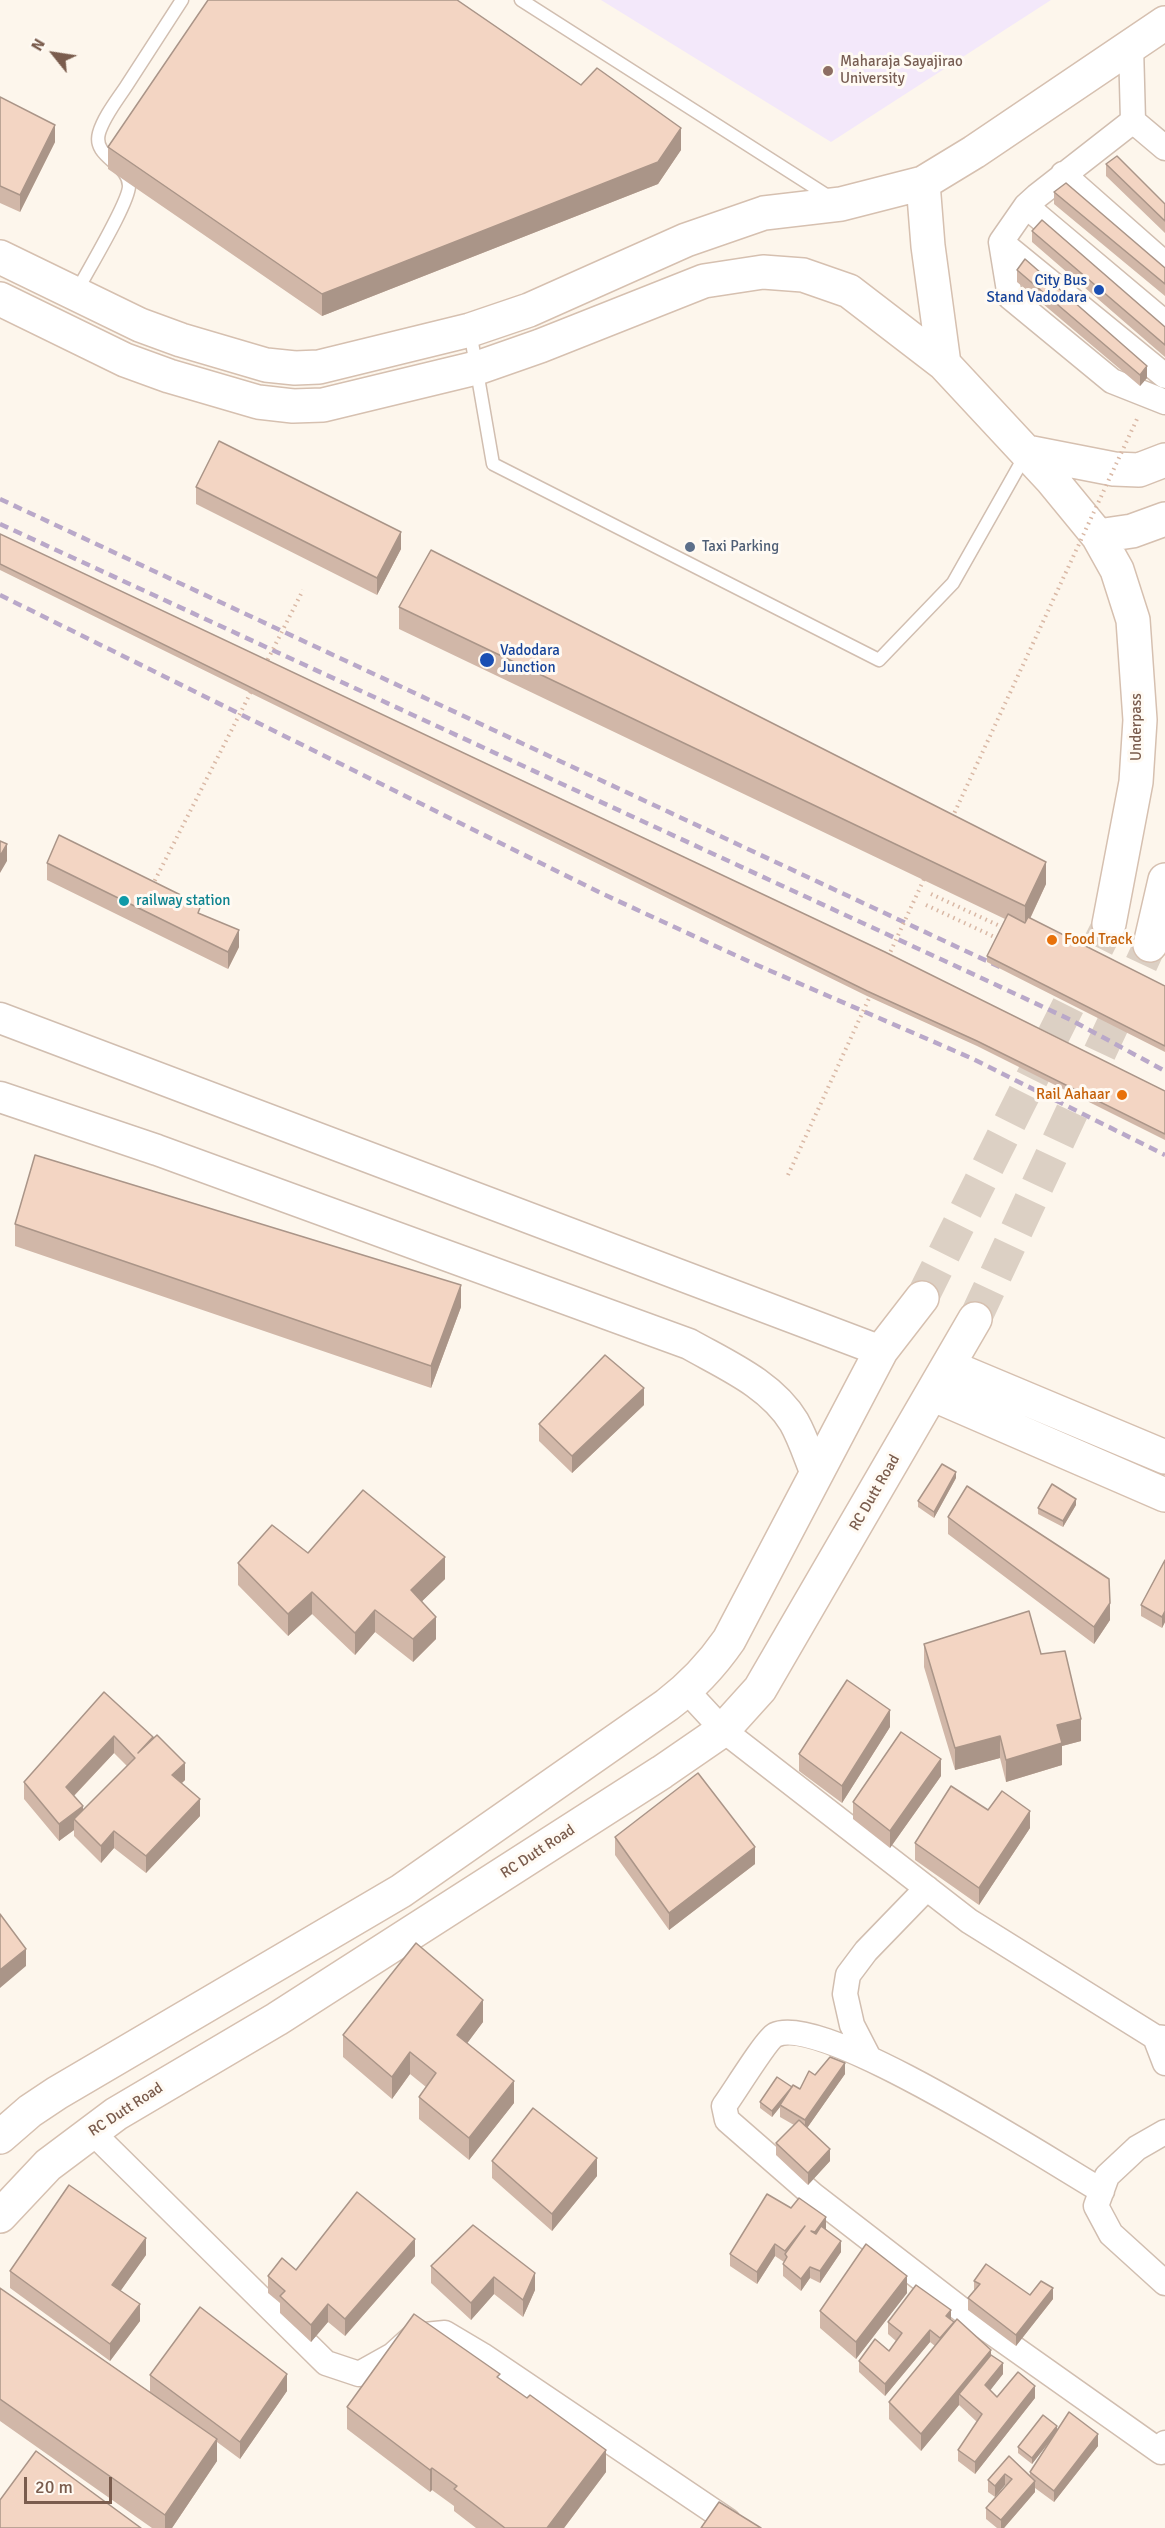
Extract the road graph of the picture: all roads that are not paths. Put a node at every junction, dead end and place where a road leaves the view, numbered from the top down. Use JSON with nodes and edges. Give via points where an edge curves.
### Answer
{"nodes":[{"id":1,"x":182,"y":0,"type":"edge"},
{"id":2,"x":521,"y":0,"type":"edge"},
{"id":3,"x":1165,"y":23,"type":"edge"},
{"id":4,"x":1131,"y":46,"type":"junction"},
{"id":5,"x":1133,"y":121,"type":"junction"},
{"id":6,"x":1165,"y":148,"type":"edge"},
{"id":7,"x":1063,"y":174,"type":"junction"},
{"id":8,"x":923,"y":183,"type":"junction"},
{"id":9,"x":841,"y":204,"type":"junction"},
{"id":10,"x":1026,"y":206,"type":"junction"},
{"id":11,"x":1001,"y":242,"type":"junction"},
{"id":12,"x":0,"y":257,"type":"edge"},
{"id":13,"x":1165,"y":264,"type":"edge"},
{"id":14,"x":75,"y":294,"type":"junction"},
{"id":15,"x":0,"y":299,"type":"edge"},
{"id":16,"x":1165,"y":323,"type":"edge"},
{"id":17,"x":470,"y":330,"type":"junction"},
{"id":18,"x":944,"y":364,"type":"junction"},
{"id":19,"x":476,"y":367,"type":"junction"},
{"id":20,"x":1165,"y":376,"type":"edge"},
{"id":21,"x":1165,"y":402,"type":"edge"},
{"id":22,"x":1027,"y":452,"type":"junction"},
{"id":23,"x":1165,"y":460,"type":"edge"},
{"id":24,"x":1165,"y":519,"type":"edge"},
{"id":25,"x":1098,"y":536,"type":"junction"},
{"id":26,"x":1165,"y":880,"type":"edge"},
{"id":27,"x":1109,"y":924,"type":"tunnel mouth"},
{"id":28,"x":1150,"y":945,"type":"tunnel mouth"},
{"id":29,"x":0,"y":1018,"type":"edge"},
{"id":30,"x":0,"y":1097,"type":"edge"},
{"id":31,"x":922,"y":1298,"type":"tunnel mouth"},
{"id":32,"x":975,"y":1319,"type":"tunnel mouth"},
{"id":33,"x":881,"y":1351,"type":"junction"},
{"id":34,"x":948,"y":1365,"type":"junction"},
{"id":35,"x":932,"y":1394,"type":"junction"},
{"id":36,"x":1165,"y":1457,"type":"edge"},
{"id":37,"x":816,"y":1474,"type":"junction"},
{"id":38,"x":1165,"y":1496,"type":"edge"},
{"id":39,"x":686,"y":1690,"type":"junction"},
{"id":40,"x":723,"y":1730,"type":"junction"},
{"id":41,"x":927,"y":1888,"type":"junction"},
{"id":42,"x":1160,"y":2038,"type":"edge"},
{"id":43,"x":869,"y":2058,"type":"junction"},
{"id":44,"x":1165,"y":2063,"type":"edge"},
{"id":45,"x":92,"y":2132,"type":"junction"},
{"id":46,"x":1165,"y":2132,"type":"edge"},
{"id":47,"x":0,"y":2136,"type":"edge"},
{"id":48,"x":1102,"y":2191,"type":"junction"},
{"id":49,"x":0,"y":2216,"type":"edge"},
{"id":50,"x":1165,"y":2283,"type":"edge"},
{"id":51,"x":1165,"y":2443,"type":"edge"},
{"id":52,"x":728,"y":2521,"type":"edge"}],
"edges":[{"from":1,"to":14,"type":"lane","via":[[99,133],[98,144],[124,171],[129,186],[121,209]]},
{"from":2,"to":9,"type":"lane"},
{"from":3,"to":4,"type":"main road"},
{"from":4,"to":5,"type":"street"},
{"from":4,"to":8,"type":"main road"},
{"from":5,"to":6,"type":"street"},
{"from":5,"to":7,"type":"street"},
{"from":7,"to":10,"type":"street"},
{"from":7,"to":13,"type":"street"},
{"from":8,"to":9,"type":"main road"},
{"from":8,"to":18,"type":"main road"},
{"from":9,"to":17,"type":"main road","via":[[764,213],[686,240],[529,310]]},
{"from":10,"to":11,"type":"street"},
{"from":10,"to":16,"type":"street"},
{"from":11,"to":20,"type":"street"},
{"from":11,"to":21,"type":"street","via":[[1010,297],[1112,381]]},
{"from":12,"to":14,"type":"main road"},
{"from":14,"to":17,"type":"main road","via":[[181,340],[266,365],[295,368],[318,367]]},
{"from":15,"to":19,"type":"main road","name":"Underpass","via":[[125,360],[258,402],[323,405]]},
{"from":17,"to":19,"type":"lane"},
{"from":18,"to":19,"type":"main road","name":"Underpass","via":[[849,291],[803,275],[763,272],[704,282]]},
{"from":18,"to":22,"type":"main road","name":"Underpass"},
{"from":19,"to":22,"type":"lane","via":[[493,464],[879,660],[953,583]]},
{"from":22,"to":23,"type":"main road","via":[[1114,469],[1139,470]]},
{"from":22,"to":25,"type":"main road","name":"Underpass"},
{"from":24,"to":25,"type":"main road","via":[[1132,531]]},
{"from":25,"to":27,"type":"main road","name":"Underpass","via":[[1117,570],[1133,620],[1140,720],[1136,782]]},
{"from":26,"to":28,"type":"main road"},
{"from":29,"to":33,"type":"street"},
{"from":30,"to":37,"type":"street","via":[[157,1150],[689,1344],[756,1382],[774,1399],[794,1421]]},
{"from":31,"to":33,"type":"main road"},
{"from":32,"to":34,"type":"main road"},
{"from":33,"to":37,"type":"main road"},
{"from":34,"to":35,"type":"main road","name":"RC Dutt Road"},
{"from":34,"to":36,"type":"main road"},
{"from":35,"to":38,"type":"main road"},
{"from":35,"to":40,"type":"main road","name":"RC Dutt Road","via":[[760,1689]]},
{"from":37,"to":39,"type":"main road","via":[[729,1640]]},
{"from":39,"to":40,"type":"street"},
{"from":39,"to":47,"type":"main road","via":[[401,1891],[57,2093]]},
{"from":40,"to":41,"type":"street"},
{"from":40,"to":45,"type":"main road","name":"RC Dutt Road","via":[[286,2013]]},
{"from":41,"to":42,"type":"street","via":[[969,1922]]},
{"from":41,"to":43,"type":"street","via":[[848,1975],[845,1994],[852,2025]]},
{"from":42,"to":44,"type":"street"},
{"from":43,"to":48,"type":"street","via":[[934,2091]]},
{"from":43,"to":51,"type":"street","via":[[790,2031],[773,2036],[724,2106],[728,2120],[813,2195],[980,2324],[1161,2452]]},
{"from":45,"to":49,"type":"main road","name":"RC Dutt Road","via":[[48,2165]]},
{"from":45,"to":52,"type":"street","via":[[326,2363],[359,2374],[393,2355],[414,2336],[445,2333]]},
{"from":46,"to":48,"type":"street","via":[[1137,2148],[1114,2169]]},
{"from":48,"to":50,"type":"street","via":[[1096,2206],[1111,2234]]}]}
